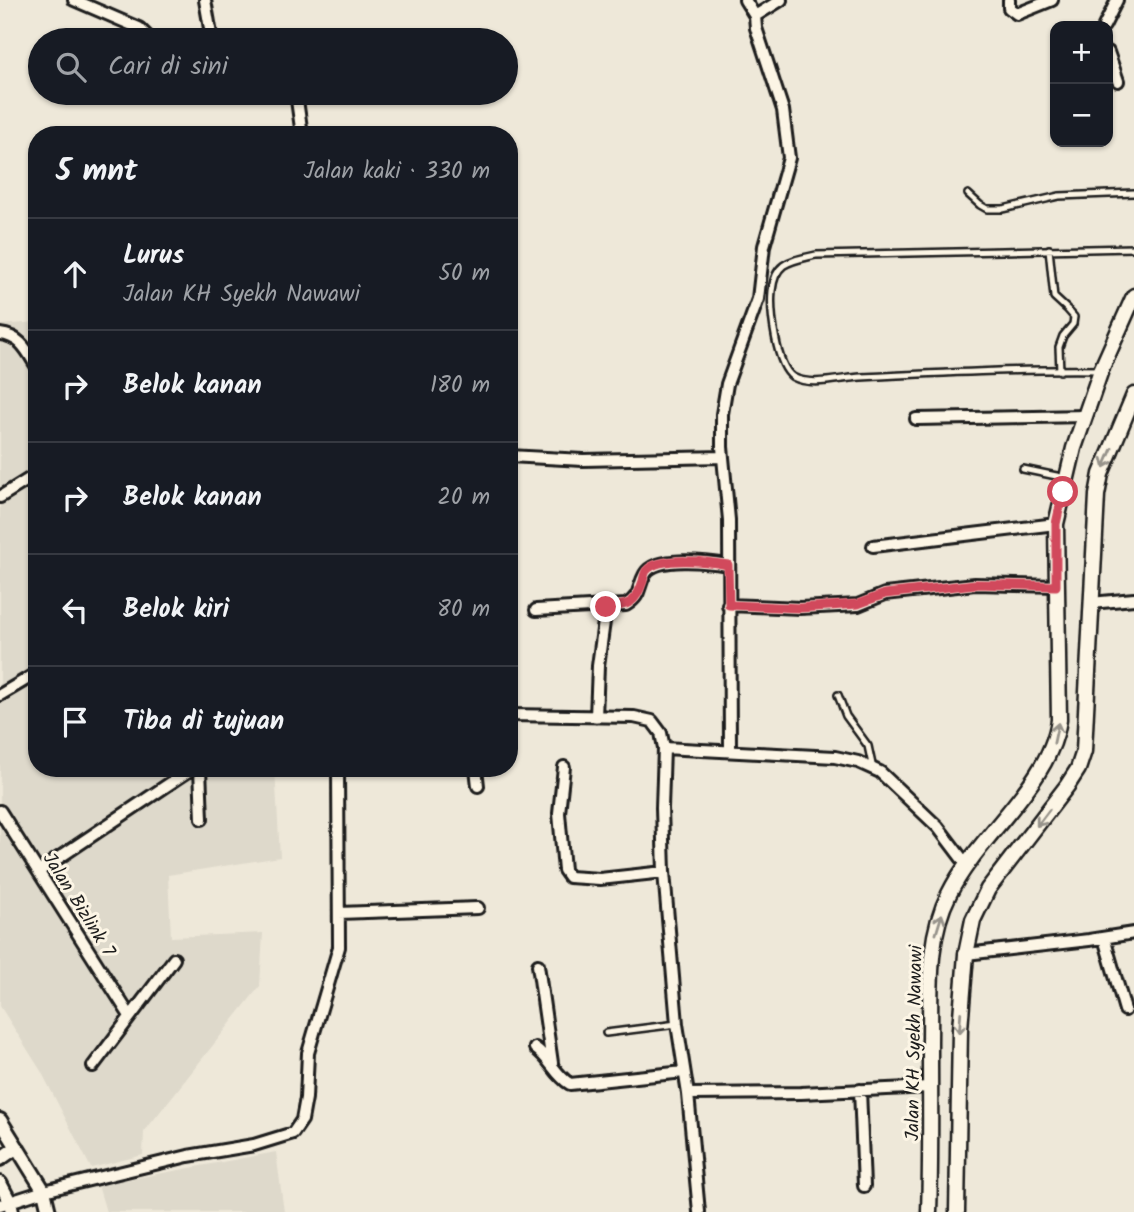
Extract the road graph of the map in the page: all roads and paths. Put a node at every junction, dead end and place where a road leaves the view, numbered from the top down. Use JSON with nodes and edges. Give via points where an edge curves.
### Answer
{"nodes":[{"id":1,"x":74,"y":0,"type":"edge"},
{"id":2,"x":205,"y":0,"type":"edge"},
{"id":3,"x":745,"y":0,"type":"edge"},
{"id":4,"x":781,"y":0,"type":"edge"},
{"id":5,"x":1009,"y":0,"type":"edge"},
{"id":6,"x":1052,"y":0,"type":"edge"},
{"id":7,"x":1117,"y":0,"type":"edge"},
{"id":8,"x":755,"y":16,"type":"junction"},
{"id":9,"x":1106,"y":21,"type":"edge"},
{"id":10,"x":139,"y":28,"type":"edge"},
{"id":11,"x":210,"y":28,"type":"edge"},
{"id":12,"x":1113,"y":66,"type":"edge"},
{"id":13,"x":1118,"y":81,"type":"dead end"},
{"id":14,"x":298,"y":105,"type":"edge"},
{"id":15,"x":301,"y":126,"type":"edge"},
{"id":16,"x":1134,"y":193,"type":"edge"},
{"id":17,"x":968,"y":194,"type":"dead end"},
{"id":18,"x":1134,"y":248,"type":"edge"},
{"id":19,"x":1049,"y":249,"type":"junction"},
{"id":20,"x":1134,"y":296,"type":"edge"},
{"id":21,"x":0,"y":334,"type":"edge"},
{"id":22,"x":28,"y":353,"type":"edge"},
{"id":23,"x":1101,"y":370,"type":"junction"},
{"id":24,"x":1060,"y":371,"type":"junction"},
{"id":25,"x":1134,"y":395,"type":"edge"},
{"id":26,"x":1086,"y":416,"type":"junction"},
{"id":27,"x":915,"y":419,"type":"dead end"},
{"id":28,"x":518,"y":456,"type":"edge"},
{"id":29,"x":723,"y":457,"type":"junction"},
{"id":30,"x":1023,"y":468,"type":"dead end"},
{"id":31,"x":1066,"y":478,"type":"junction"},
{"id":32,"x":28,"y":480,"type":"edge"},
{"id":33,"x":0,"y":497,"type":"edge"},
{"id":34,"x":1056,"y":524,"type":"junction"},
{"id":35,"x":873,"y":546,"type":"dead end"},
{"id":36,"x":728,"y":565,"type":"junction"},
{"id":37,"x":1056,"y":586,"type":"junction"},
{"id":38,"x":1134,"y":599,"type":"edge"},
{"id":39,"x":1091,"y":603,"type":"junction"},
{"id":40,"x":729,"y":605,"type":"junction"},
{"id":41,"x":606,"y":607,"type":"junction"},
{"id":42,"x":536,"y":610,"type":"dead end"},
{"id":43,"x":28,"y":678,"type":"edge"},
{"id":44,"x":0,"y":695,"type":"edge"},
{"id":45,"x":838,"y":695,"type":"dead end"},
{"id":46,"x":518,"y":715,"type":"edge"},
{"id":47,"x":596,"y":717,"type":"junction"},
{"id":48,"x":664,"y":748,"type":"junction"},
{"id":49,"x":730,"y":750,"type":"junction"},
{"id":50,"x":564,"y":767,"type":"dead end"},
{"id":51,"x":873,"y":769,"type":"junction"},
{"id":52,"x":180,"y":777,"type":"edge"},
{"id":53,"x":200,"y":777,"type":"edge"},
{"id":54,"x":338,"y":777,"type":"edge"},
{"id":55,"x":478,"y":777,"type":"edge"},
{"id":56,"x":478,"y":786,"type":"dead end"},
{"id":57,"x":0,"y":811,"type":"edge"},
{"id":58,"x":202,"y":819,"type":"dead end"},
{"id":59,"x":966,"y":864,"type":"junction"},
{"id":60,"x":39,"y":871,"type":"junction"},
{"id":61,"x":664,"y":872,"type":"junction"},
{"id":62,"x":478,"y":908,"type":"dead end"},
{"id":63,"x":339,"y":913,"type":"junction"},
{"id":64,"x":1134,"y":933,"type":"edge"},
{"id":65,"x":1104,"y":938,"type":"junction"},
{"id":66,"x":966,"y":954,"type":"junction"},
{"id":67,"x":174,"y":959,"type":"dead end"},
{"id":68,"x":538,"y":965,"type":"dead end"},
{"id":69,"x":1125,"y":1010,"type":"dead end"},
{"id":70,"x":130,"y":1016,"type":"junction"},
{"id":71,"x":677,"y":1024,"type":"junction"},
{"id":72,"x":606,"y":1033,"type":"dead end"},
{"id":73,"x":535,"y":1048,"type":"dead end"},
{"id":74,"x":93,"y":1066,"type":"dead end"},
{"id":75,"x":553,"y":1066,"type":"junction"},
{"id":76,"x":684,"y":1072,"type":"junction"},
{"id":77,"x":930,"y":1087,"type":"junction"},
{"id":78,"x":860,"y":1090,"type":"junction"},
{"id":79,"x":688,"y":1094,"type":"junction"},
{"id":80,"x":0,"y":1120,"type":"edge"},
{"id":81,"x":18,"y":1147,"type":"junction"},
{"id":82,"x":0,"y":1159,"type":"edge"},
{"id":83,"x":930,"y":1163,"type":"junction"},
{"id":84,"x":958,"y":1164,"type":"junction"},
{"id":85,"x":0,"y":1183,"type":"edge"},
{"id":86,"x":864,"y":1185,"type":"dead end"},
{"id":87,"x":44,"y":1191,"type":"junction"},
{"id":88,"x":7,"y":1206,"type":"edge"},
{"id":89,"x":49,"y":1212,"type":"edge"},
{"id":90,"x":699,"y":1212,"type":"edge"},
{"id":91,"x":929,"y":1212,"type":"edge"},
{"id":92,"x":957,"y":1212,"type":"edge"}],
"edges":[{"from":1,"to":10,"type":"street"},
{"from":2,"to":11,"type":"street"},
{"from":3,"to":8,"type":"street"},
{"from":4,"to":8,"type":"street"},
{"from":5,"to":6,"type":"street","via":[[1009,8],[1017,14]]},
{"from":7,"to":9,"type":"street"},
{"from":8,"to":29,"type":"street","via":[[783,110],[789,158],[764,246],[758,299],[727,384]]},
{"from":12,"to":13,"type":"street"},
{"from":14,"to":15,"type":"street"},
{"from":16,"to":17,"type":"lane","via":[[1059,196],[1003,209],[987,209]]},
{"from":18,"to":19,"type":"lane"},
{"from":19,"to":24,"type":"lane","via":[[1054,297],[1074,317],[1059,347]]},
{"from":19,"to":24,"type":"lane","via":[[816,255],[785,263],[776,275],[774,315],[782,366],[793,377],[808,381]]},
{"from":20,"to":23,"type":"main road","name":"Jalan KH Syekh Nawawi"},
{"from":21,"to":22,"type":"street","via":[[11,335]]},
{"from":23,"to":24,"type":"lane"},
{"from":23,"to":26,"type":"main road","name":"Jalan KH Syekh Nawawi"},
{"from":25,"to":39,"type":"main road","one_way":true,"via":[[1101,474]]},
{"from":26,"to":27,"type":"street"},
{"from":26,"to":31,"type":"main road","name":"Jalan KH Syekh Nawawi"},
{"from":28,"to":29,"type":"street"},
{"from":29,"to":36,"type":"street"},
{"from":30,"to":31,"type":"lane"},
{"from":31,"to":34,"type":"main road","name":"Jalan KH Syekh Nawawi"},
{"from":32,"to":33,"type":"street"},
{"from":34,"to":35,"type":"street"},
{"from":34,"to":37,"type":"main road","name":"Jalan KH Syekh Nawawi"},
{"from":36,"to":40,"type":"street"},
{"from":36,"to":41,"type":"street","via":[[669,562],[654,566],[646,571],[636,599]]},
{"from":37,"to":40,"type":"street","via":[[975,584],[885,594],[858,604],[800,608]]},
{"from":59,"to":37,"type":"main road","name":"Jalan KH Syekh Nawawi","one_way":true,"via":[[1040,771],[1056,739]]},
{"from":38,"to":39,"type":"street"},
{"from":39,"to":66,"type":"main road","one_way":true,"via":[[1087,726],[1078,769],[988,889],[973,920]]},
{"from":40,"to":49,"type":"street"},
{"from":41,"to":42,"type":"street"},
{"from":41,"to":47,"type":"street"},
{"from":43,"to":44,"type":"street"},
{"from":45,"to":51,"type":"lane","via":[[867,746]]},
{"from":46,"to":47,"type":"street"},
{"from":47,"to":48,"type":"street","via":[[652,721]]},
{"from":48,"to":49,"type":"street"},
{"from":48,"to":61,"type":"street"},
{"from":49,"to":51,"type":"street","via":[[835,757]]},
{"from":50,"to":61,"type":"street","via":[[559,813],[564,870],[569,877],[600,879]]},
{"from":51,"to":59,"type":"street","via":[[939,827]]},
{"from":52,"to":60,"type":"street"},
{"from":53,"to":58,"type":"street"},
{"from":54,"to":63,"type":"street"},
{"from":55,"to":56,"type":"street"},
{"from":57,"to":60,"type":"street","name":"Jalan Bizlink 7"},
{"from":77,"to":59,"type":"main road","name":"Jalan KH Syekh Nawawi","one_way":true,"via":[[934,943],[948,895]]},
{"from":60,"to":70,"type":"street","name":"Jalan Bizlink 7"},
{"from":61,"to":71,"type":"street"},
{"from":62,"to":63,"type":"street"},
{"from":63,"to":87,"type":"street","via":[[339,947],[308,1053],[302,1121],[293,1133]]},
{"from":64,"to":65,"type":"street"},
{"from":65,"to":66,"type":"street"},
{"from":65,"to":69,"type":"street"},
{"from":66,"to":84,"type":"main road","one_way":true},
{"from":67,"to":70,"type":"street"},
{"from":68,"to":75,"type":"street"},
{"from":70,"to":74,"type":"street"},
{"from":71,"to":72,"type":"lane"},
{"from":71,"to":76,"type":"street"},
{"from":73,"to":75,"type":"street"},
{"from":75,"to":76,"type":"street","via":[[563,1080],[576,1085]]},
{"from":76,"to":79,"type":"street"},
{"from":77,"to":78,"type":"street"},
{"from":77,"to":83,"type":"main road","name":"Jalan KH Syekh Nawawi"},
{"from":78,"to":79,"type":"street"},
{"from":78,"to":86,"type":"street"},
{"from":79,"to":90,"type":"street"},
{"from":80,"to":81,"type":"street"},
{"from":81,"to":82,"type":"street"},
{"from":81,"to":87,"type":"street"},
{"from":83,"to":84,"type":"main road"},
{"from":83,"to":91,"type":"main road","name":"Jalan KH Syekh Nawawi"},
{"from":84,"to":92,"type":"main road"},
{"from":85,"to":88,"type":"street"},
{"from":87,"to":88,"type":"street"},
{"from":87,"to":89,"type":"street"}]}
